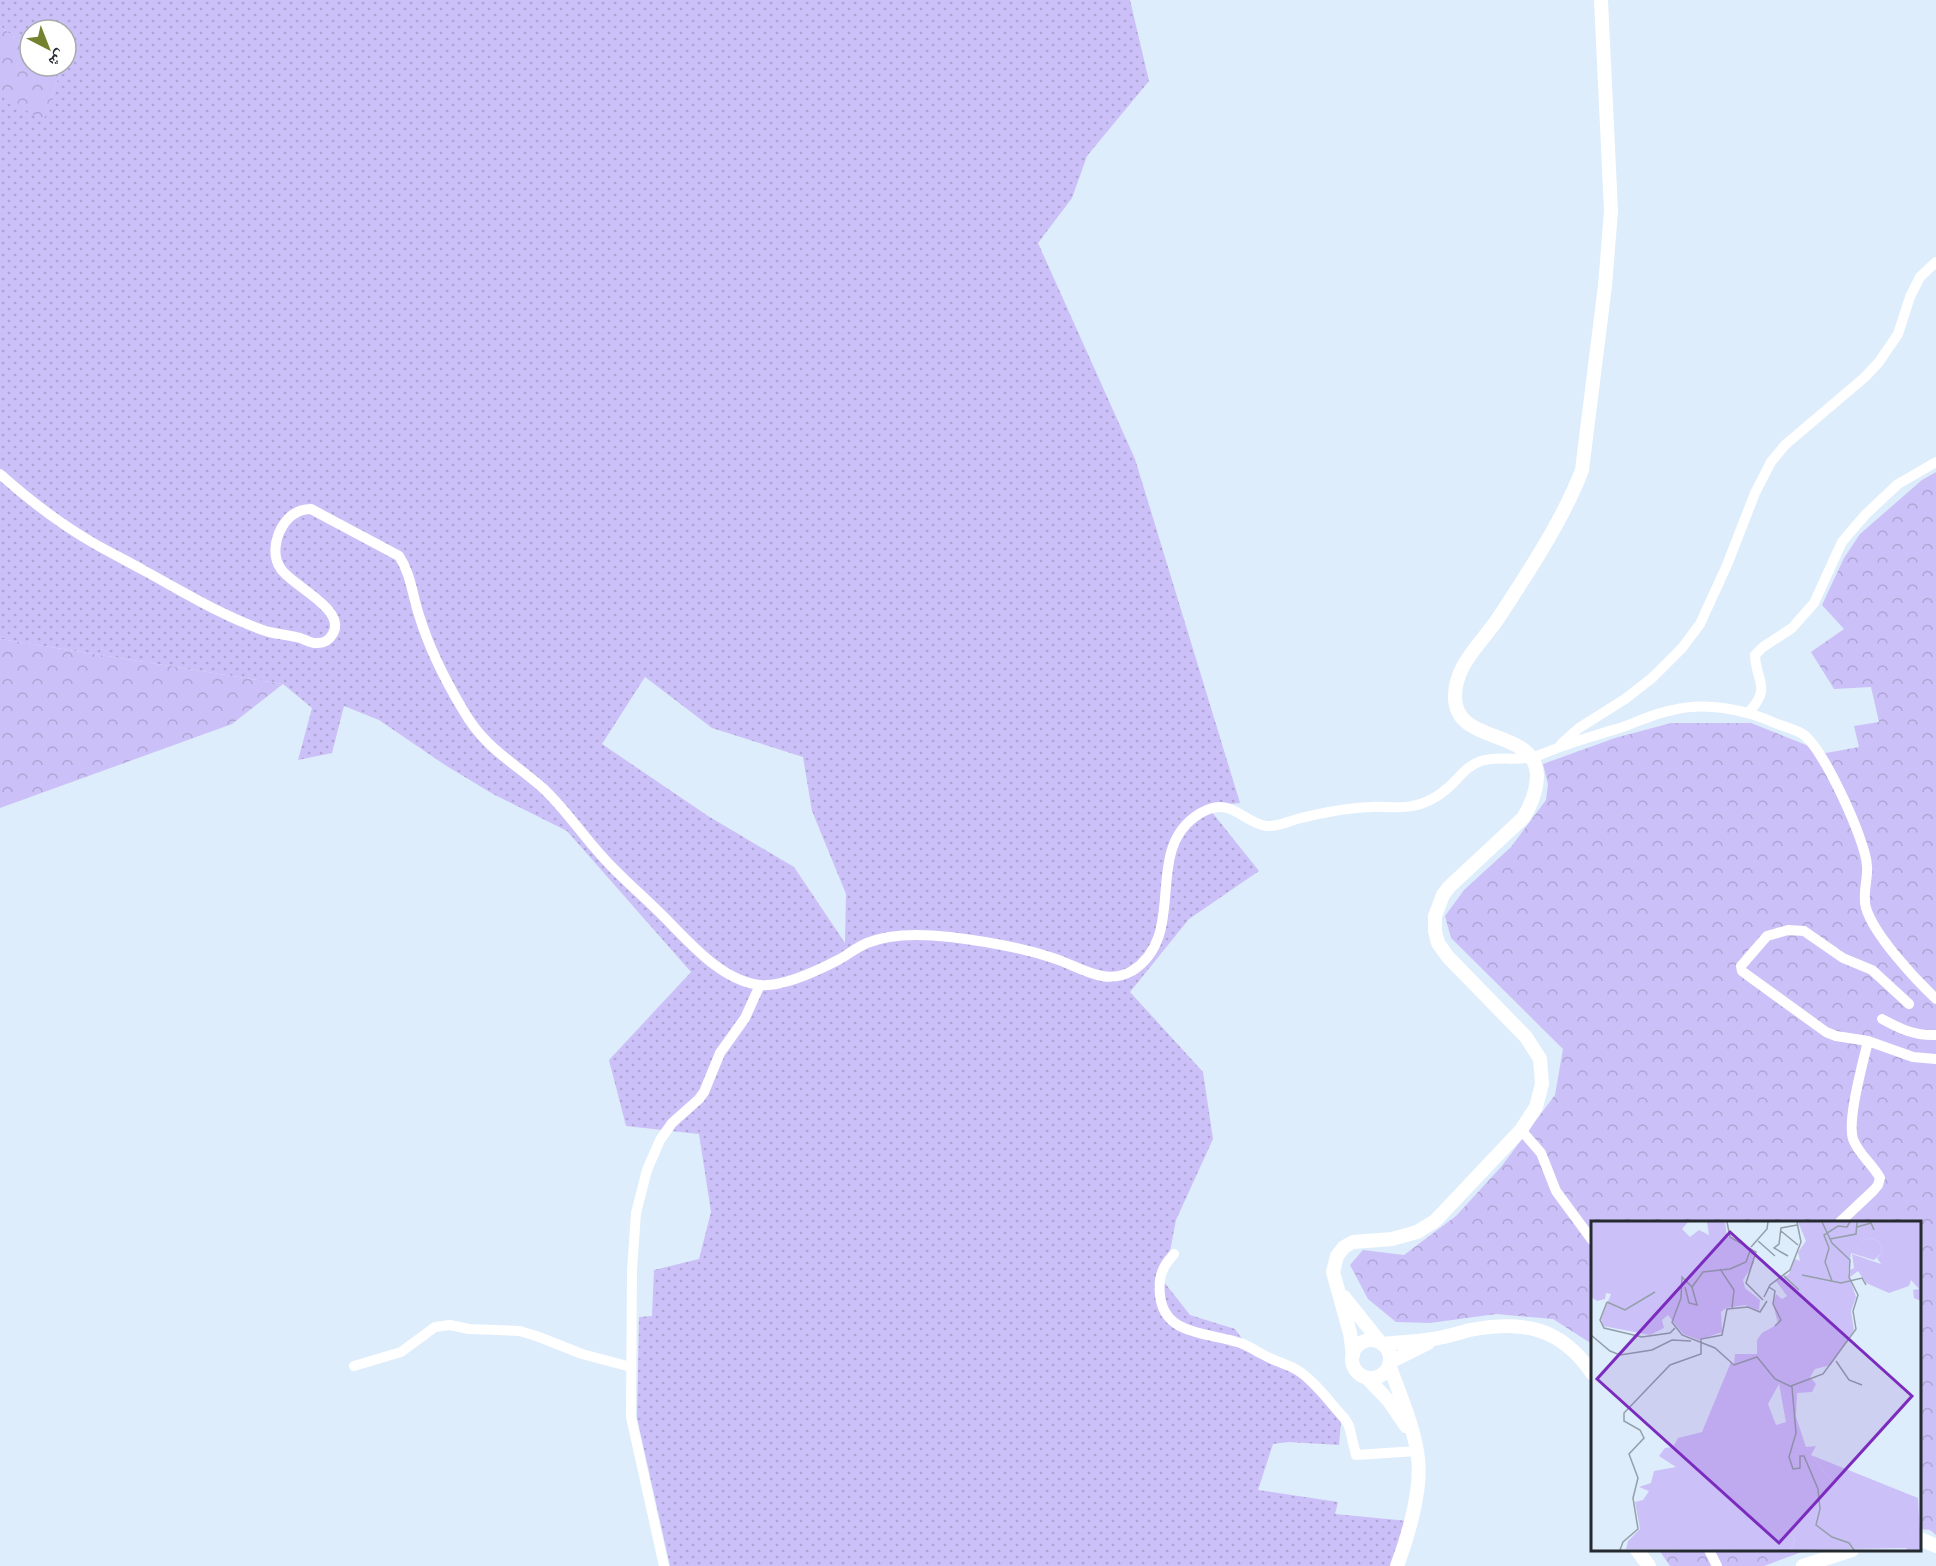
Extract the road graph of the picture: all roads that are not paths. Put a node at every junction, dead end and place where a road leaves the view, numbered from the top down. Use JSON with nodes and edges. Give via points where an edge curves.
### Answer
{"nodes":[{"id":1,"x":1601,"y":0,"type":"edge"},
{"id":2,"x":1936,"y":262,"type":"edge"},
{"id":3,"x":1936,"y":462,"type":"edge"},
{"id":4,"x":0,"y":474,"type":"edge"},
{"id":5,"x":1749,"y":712,"type":"junction"},
{"id":6,"x":1557,"y":747,"type":"junction"},
{"id":7,"x":1533,"y":758,"type":"junction"},
{"id":8,"x":760,"y":985,"type":"junction"},
{"id":9,"x":1936,"y":999,"type":"edge"},
{"id":10,"x":1910,"y":1004,"type":"dead end"},
{"id":11,"x":1882,"y":1019,"type":"dead end"},
{"id":12,"x":1936,"y":1035,"type":"edge"},
{"id":13,"x":1868,"y":1041,"type":"junction"},
{"id":14,"x":1936,"y":1059,"type":"edge"},
{"id":15,"x":1521,"y":1130,"type":"junction"},
{"id":16,"x":1841,"y":1221,"type":"edge"},
{"id":17,"x":1591,"y":1237,"type":"edge"},
{"id":18,"x":1174,"y":1254,"type":"dead end"},
{"id":19,"x":1339,"y":1288,"type":"junction"},
{"id":20,"x":1435,"y":1339,"type":"junction"},
{"id":21,"x":1381,"y":1343,"type":"junction"},
{"id":22,"x":1353,"y":1355,"type":"junction"},
{"id":23,"x":1390,"y":1364,"type":"junction"},
{"id":24,"x":354,"y":1366,"type":"dead end"},
{"id":25,"x":631,"y":1367,"type":"junction"},
{"id":26,"x":1591,"y":1370,"type":"edge"},
{"id":27,"x":1367,"y":1378,"type":"junction"},
{"id":28,"x":1415,"y":1445,"type":"junction"},
{"id":29,"x":1921,"y":1539,"type":"edge"},
{"id":30,"x":1936,"y":1546,"type":"edge"},
{"id":31,"x":1638,"y":1551,"type":"edge"},
{"id":32,"x":1710,"y":1551,"type":"edge"},
{"id":33,"x":1849,"y":1551,"type":"edge"},
{"id":34,"x":664,"y":1566,"type":"edge"},
{"id":35,"x":1397,"y":1566,"type":"edge"},
{"id":36,"x":1649,"y":1566,"type":"edge"},
{"id":37,"x":1717,"y":1566,"type":"edge"},
{"id":38,"x":1803,"y":1566,"type":"edge"}],
"edges":[{"from":1,"to":7,"type":"main road","via":[[1611,211],[1582,470],[1543,546],[1456,681],[1455,701],[1464,720],[1513,743]]},
{"from":2,"to":6,"type":"street","via":[[1920,277],[1898,334],[1879,362],[1771,462],[1700,624],[1682,648],[1652,678]]},
{"from":3,"to":5,"type":"street","via":[[1898,484],[1865,515],[1842,542],[1814,603],[1792,628],[1755,655],[1762,687],[1760,699]]},
{"from":4,"to":8,"type":"street","via":[[95,544],[250,624],[314,644],[332,637],[336,622],[323,603],[280,569],[274,550],[281,528],[291,514],[311,509],[399,556],[408,569],[419,616],[437,662],[478,733],[494,751],[543,788],[603,857],[713,962],[739,979]]},
{"from":5,"to":6,"type":"street","via":[[1699,707],[1672,710]]},
{"from":5,"to":9,"type":"street","via":[[1800,732],[1818,753],[1842,795],[1863,849],[1867,865],[1864,903],[1868,912],[1879,933]]},
{"from":6,"to":7,"type":"street"},
{"from":7,"to":8,"type":"street","via":[[1478,762],[1437,796],[1413,806],[1365,807],[1267,826],[1225,808],[1197,815],[1176,837],[1168,856],[1165,913],[1157,943],[1137,967],[1116,977],[990,943],[943,936],[892,936],[864,944],[828,965],[783,982]]},
{"from":7,"to":15,"type":"main road","via":[[1537,782],[1530,806],[1523,818],[1449,887],[1438,904],[1434,931],[1448,957],[1526,1037],[1540,1059],[1540,1096]]},
{"from":8,"to":25,"type":"street","via":[[745,1018],[720,1053],[704,1092],[665,1131],[647,1170],[634,1224]]},
{"from":10,"to":13,"type":"street","via":[[1872,970],[1843,958],[1804,932],[1788,930],[1763,938],[1741,966],[1750,978],[1826,1032]]},
{"from":11,"to":12,"type":"street","via":[[1907,1032]]},
{"from":13,"to":14,"type":"street","via":[[1913,1057]]},
{"from":13,"to":16,"type":"street","via":[[1851,1128],[1857,1146],[1880,1178],[1874,1190]]},
{"from":15,"to":17,"type":"street","via":[[1541,1153],[1556,1191]]},
{"from":15,"to":19,"type":"main road","via":[[1435,1221],[1417,1232],[1392,1239],[1353,1242],[1344,1247],[1333,1272]]},
{"from":18,"to":28,"type":"street","via":[[1164,1265],[1159,1282],[1161,1304],[1171,1320],[1180,1327],[1244,1345],[1298,1371],[1346,1419],[1356,1455]]},
{"from":19,"to":21,"type":"main road"},
{"from":19,"to":22,"type":"main road"},
{"from":20,"to":21,"type":"main road"},
{"from":20,"to":23,"type":"main road"},
{"from":20,"to":26,"type":"main road","via":[[1488,1327],[1520,1326],[1560,1338]]},
{"from":21,"to":22,"type":"main road","via":[[1364,1342]]},
{"from":21,"to":23,"type":"main road","via":[[1387,1349]]},
{"from":22,"to":27,"type":"main road","via":[[1357,1371]]},
{"from":23,"to":27,"type":"main road","via":[[1381,1376]]},
{"from":23,"to":28,"type":"main road"},
{"from":24,"to":25,"type":"street","via":[[401,1352],[435,1327],[450,1325],[520,1331]]},
{"from":25,"to":34,"type":"street","via":[[632,1428]]},
{"from":27,"to":28,"type":"main road","via":[[1389,1401]]},
{"from":28,"to":35,"type":"main road","via":[[1418,1468],[1414,1505]]},
{"from":29,"to":30,"type":"main road"},
{"from":31,"to":36,"type":"main road"},
{"from":32,"to":37,"type":"street"},
{"from":33,"to":38,"type":"main road"}]}
